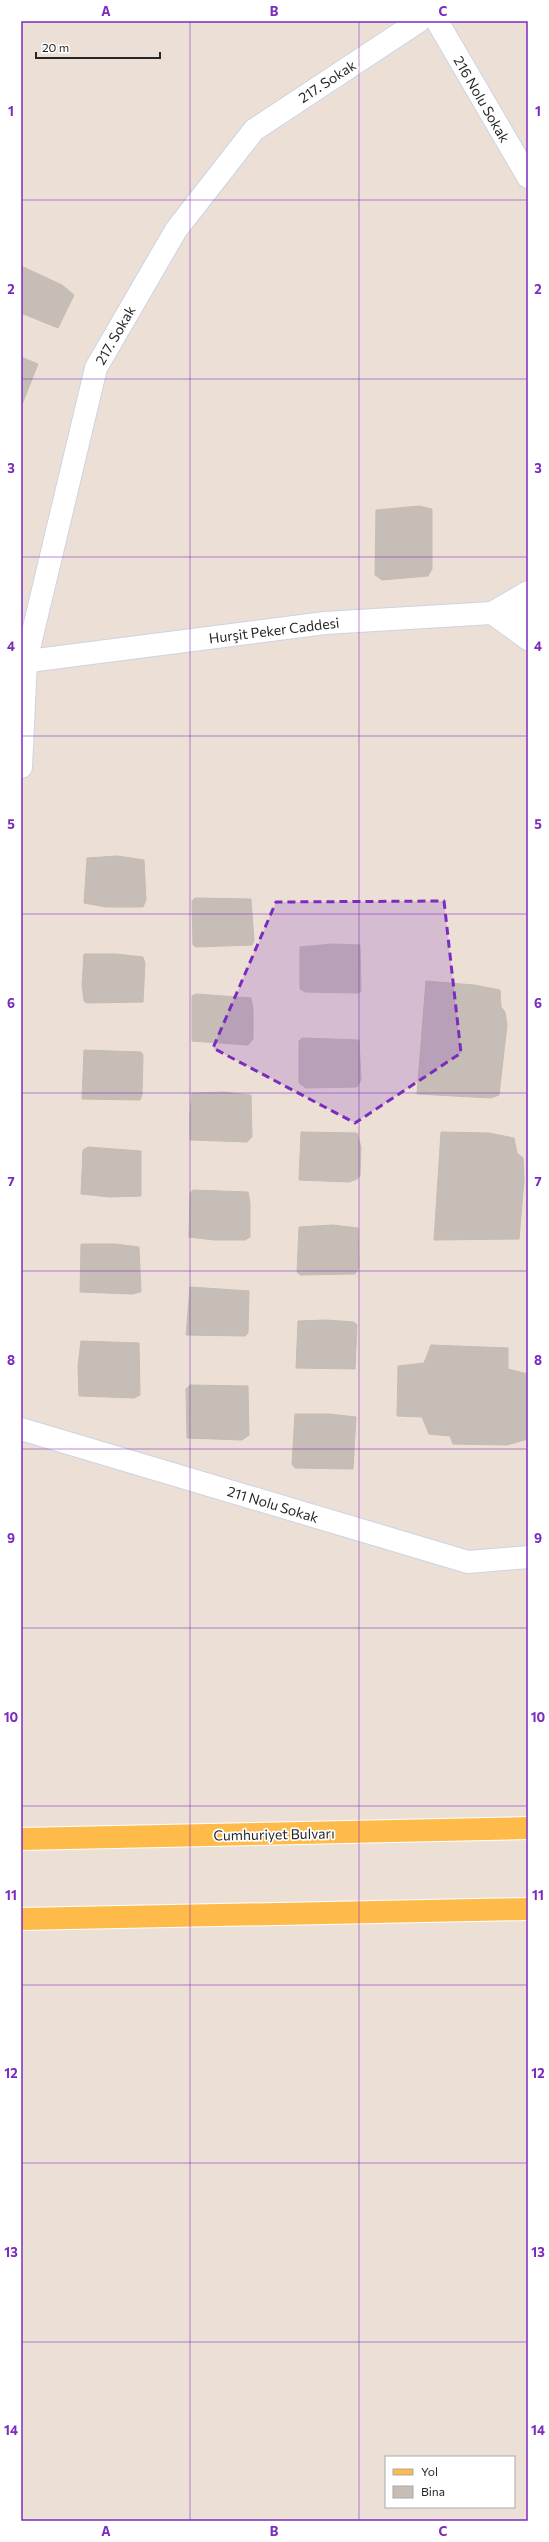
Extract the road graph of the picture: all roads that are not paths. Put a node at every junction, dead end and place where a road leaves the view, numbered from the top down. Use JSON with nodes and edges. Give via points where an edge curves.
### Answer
{"nodes":[{"id":1,"x":419,"y":21,"type":"edge"},
{"id":2,"x":437,"y":21,"type":"edge"},
{"id":3,"x":528,"y":178,"type":"edge"},
{"id":4,"x":528,"y":592,"type":"edge"},
{"id":5,"x":492,"y":613,"type":"junction"},
{"id":6,"x":528,"y":615,"type":"edge"},
{"id":7,"x":528,"y":639,"type":"edge"},
{"id":8,"x":23,"y":661,"type":"edge"},
{"id":9,"x":21,"y":767,"type":"edge"},
{"id":10,"x":21,"y":1429,"type":"edge"},
{"id":11,"x":528,"y":1557,"type":"edge"},
{"id":12,"x":528,"y":1828,"type":"edge"},
{"id":13,"x":21,"y":1840,"type":"edge"},
{"id":14,"x":528,"y":1909,"type":"edge"},
{"id":15,"x":21,"y":1919,"type":"edge"}],
"edges":[{"from":1,"to":8,"type":"street","name":"217. Sokak","via":[[254,130],[176,230],[96,368]]},
{"from":2,"to":3,"type":"street","name":"216 Nolu Sokak"},
{"from":4,"to":5,"type":"street"},
{"from":5,"to":6,"type":"street","name":"Hurşit Peker Caddesi"},
{"from":5,"to":7,"type":"street"},
{"from":5,"to":8,"type":"street","name":"Hurşit Peker Caddesi","via":[[325,623]]},
{"from":8,"to":9,"type":"street","name":"217. Sokak"},
{"from":10,"to":11,"type":"street","name":"211 Nolu Sokak","via":[[468,1562]]},
{"from":12,"to":13,"type":"main road","name":"Cumhuriyet Bulvarı"},
{"from":14,"to":15,"type":"main road"}]}
